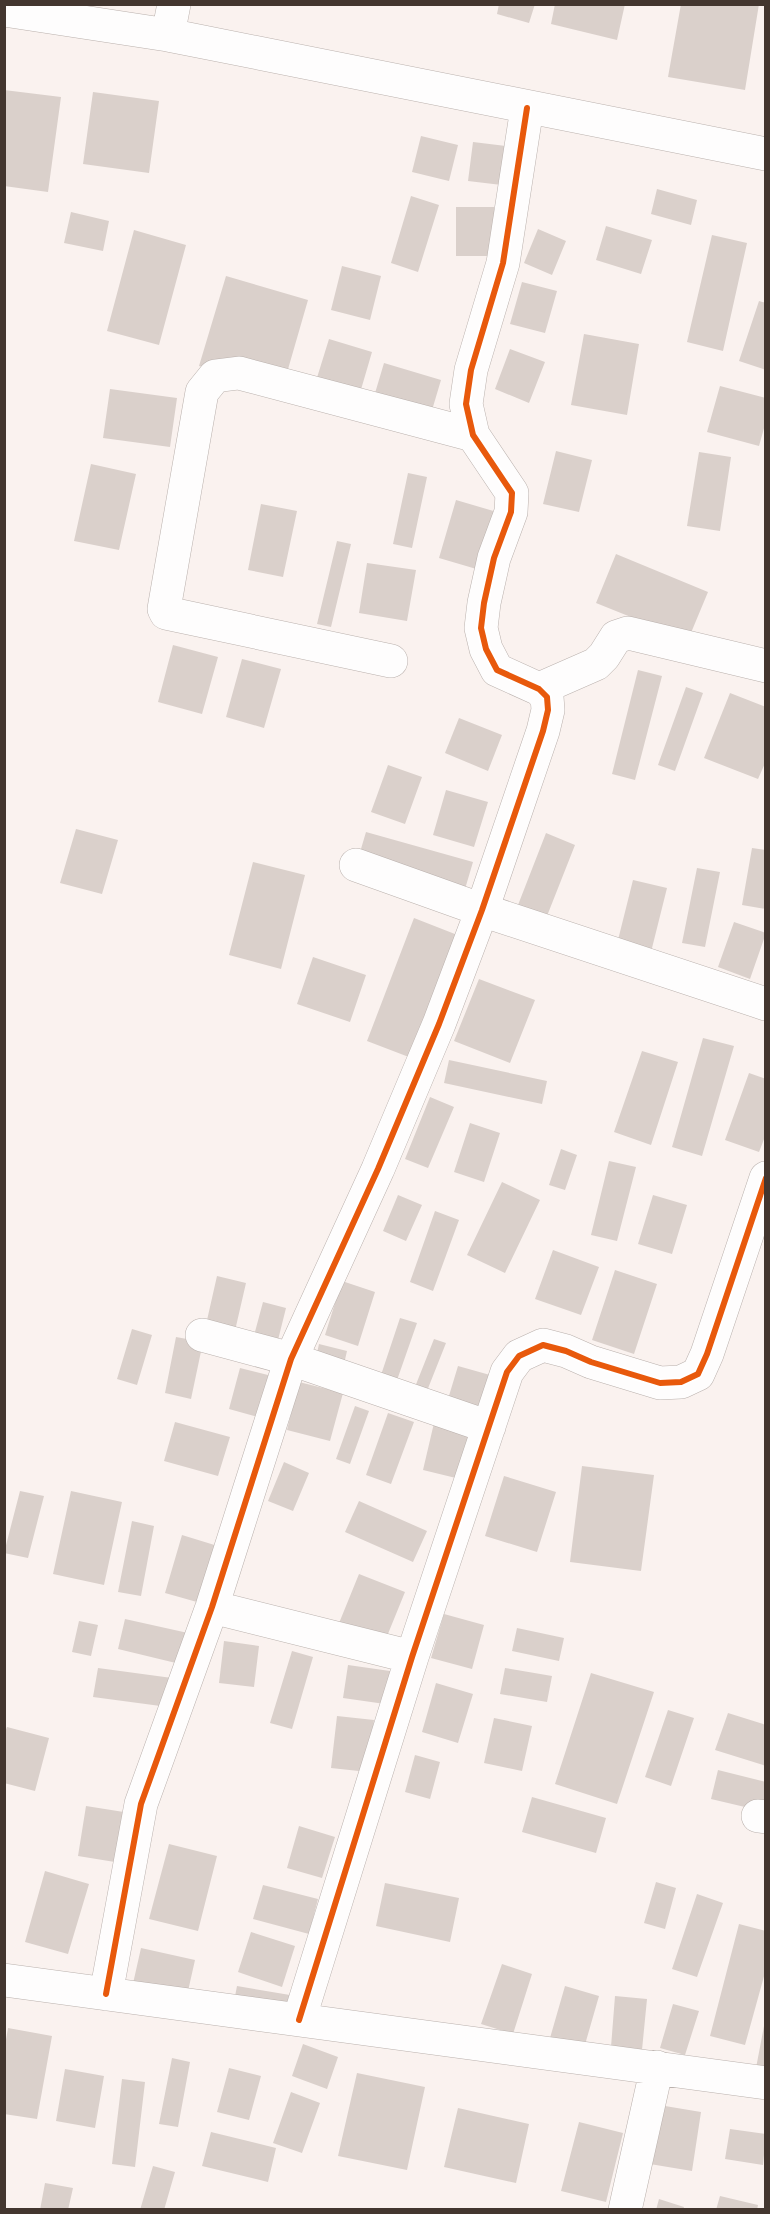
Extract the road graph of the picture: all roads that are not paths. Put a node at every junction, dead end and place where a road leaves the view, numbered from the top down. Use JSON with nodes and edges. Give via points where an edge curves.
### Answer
{"nodes":[{"id":1,"x":4,"y":10,"type":"edge"},
{"id":2,"x":171,"y":20,"type":"edge"},
{"id":3,"x":527,"y":108,"type":"junction"},
{"id":4,"x":765,"y":154,"type":"edge"},
{"id":5,"x":473,"y":435,"type":"junction"},
{"id":6,"x":391,"y":661,"type":"dead end"},
{"id":7,"x":765,"y":666,"type":"edge"},
{"id":8,"x":539,"y":689,"type":"junction"},
{"id":9,"x":356,"y":865,"type":"dead end"},
{"id":10,"x":482,"y":910,"type":"junction"},
{"id":11,"x":765,"y":1004,"type":"edge"},
{"id":12,"x":765,"y":1178,"type":"edge"},
{"id":13,"x":202,"y":1335,"type":"dead end"},
{"id":14,"x":291,"y":1359,"type":"junction"},
{"id":15,"x":489,"y":1426,"type":"junction"},
{"id":16,"x":212,"y":1607,"type":"junction"},
{"id":17,"x":412,"y":1657,"type":"junction"},
{"id":18,"x":4,"y":1980,"type":"edge"},
{"id":19,"x":106,"y":1994,"type":"junction"},
{"id":20,"x":299,"y":2020,"type":"junction"},
{"id":21,"x":657,"y":2067,"type":"junction"},
{"id":22,"x":765,"y":2083,"type":"edge"},
{"id":23,"x":625,"y":2210,"type":"edge"}],
"edges":[{"from":1,"to":2,"type":"street"},
{"from":2,"to":3,"type":"street"},
{"from":3,"to":4,"type":"street"},
{"from":3,"to":5,"type":"street","via":[[503,263],[471,369],[466,404]]},
{"from":5,"to":6,"type":"street","via":[[239,373],[215,376],[202,392],[166,613]]},
{"from":5,"to":8,"type":"street","via":[[512,493],[512,512],[494,558],[484,603],[481,628],[486,649],[497,670]]},
{"from":7,"to":8,"type":"street","via":[[628,633],[616,637],[596,664]]},
{"from":8,"to":10,"type":"street","via":[[547,698],[543,731]]},
{"from":9,"to":10,"type":"street"},
{"from":10,"to":11,"type":"street"},
{"from":10,"to":14,"type":"street","via":[[378,1169]]},
{"from":12,"to":15,"type":"street","via":[[698,1374],[681,1382],[660,1383],[543,1345],[519,1356],[507,1372]]},
{"from":13,"to":14,"type":"street"},
{"from":14,"to":15,"type":"street"},
{"from":14,"to":16,"type":"street"},
{"from":15,"to":17,"type":"street"},
{"from":16,"to":17,"type":"street"},
{"from":16,"to":19,"type":"street","via":[[141,1804]]},
{"from":17,"to":20,"type":"street"},
{"from":18,"to":19,"type":"street"},
{"from":19,"to":20,"type":"street"},
{"from":20,"to":21,"type":"street"},
{"from":21,"to":22,"type":"street"},
{"from":21,"to":23,"type":"street"}]}
